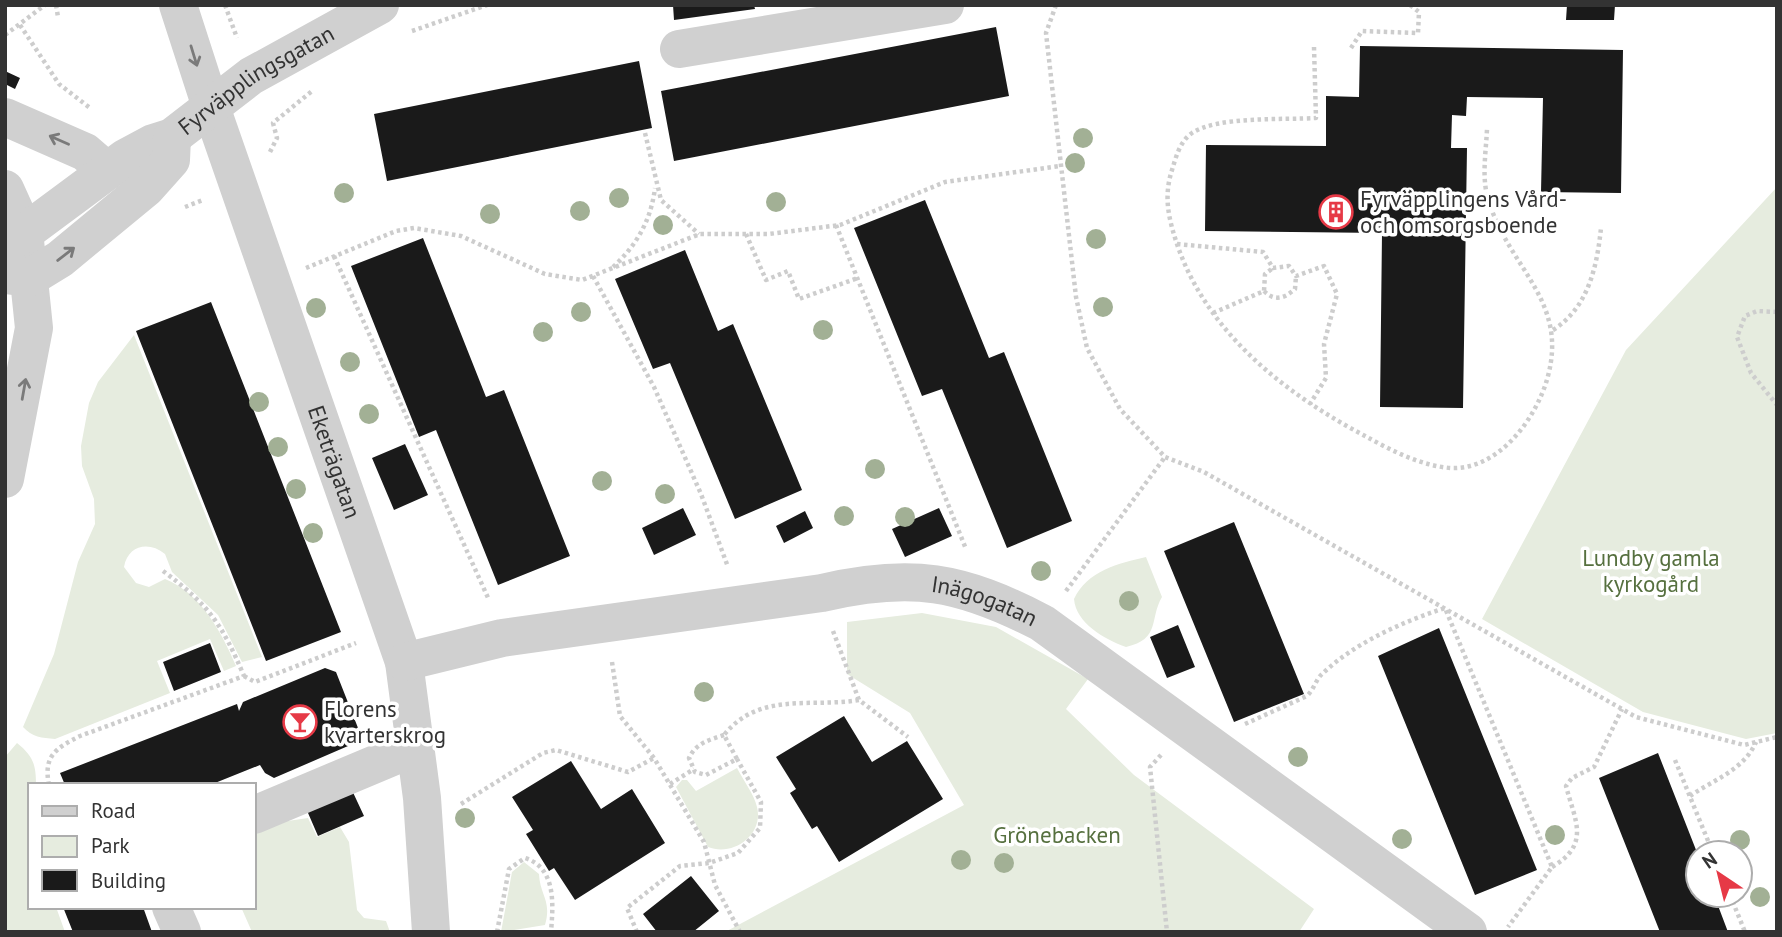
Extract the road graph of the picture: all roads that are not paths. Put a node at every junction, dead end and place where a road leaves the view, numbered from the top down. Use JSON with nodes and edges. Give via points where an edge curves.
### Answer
{"nodes":[{"id":1,"x":178,"y":5,"type":"edge"},
{"id":2,"x":380,"y":5,"type":"edge"},
{"id":3,"x":945,"y":5,"type":"edge"},
{"id":4,"x":679,"y":49,"type":"dead end"},
{"id":5,"x":211,"y":107,"type":"junction"},
{"id":6,"x":5,"y":117,"type":"edge"},
{"id":7,"x":172,"y":137,"type":"junction"},
{"id":8,"x":107,"y":171,"type":"junction"},
{"id":9,"x":5,"y":189,"type":"edge"},
{"id":10,"x":15,"y":239,"type":"edge"},
{"id":11,"x":17,"y":276,"type":"edge"},
{"id":12,"x":5,"y":479,"type":"edge"},
{"id":13,"x":404,"y":662,"type":"junction"},
{"id":14,"x":416,"y":747,"type":"junction"},
{"id":15,"x":256,"y":814,"type":"edge"},
{"id":16,"x":172,"y":909,"type":"edge"},
{"id":17,"x":182,"y":932,"type":"edge"},
{"id":18,"x":431,"y":932,"type":"edge"},
{"id":19,"x":1468,"y":932,"type":"edge"}],
"edges":[{"from":1,"to":5,"type":"street","name":"Eketrägatan","one_way":true},
{"from":2,"to":5,"type":"street","name":"Fyrväpplingsgatan","via":[[251,76]]},
{"from":3,"to":4,"type":"street"},
{"from":5,"to":7,"type":"street","name":"Fyrväpplingsgatan"},
{"from":5,"to":13,"type":"street","name":"Eketrägatan"},
{"from":8,"to":6,"type":"street","one_way":true,"via":[[85,152]]},
{"from":7,"to":8,"type":"street","name":"Fyrväpplingsgatan"},
{"from":11,"to":7,"type":"street","name":"Fyrväpplingsgatan","one_way":true,"via":[[60,259],[146,188],[171,160]]},
{"from":8,"to":10,"type":"street","name":"Fyrväpplingsgatan"},
{"from":9,"to":10,"type":"street"},
{"from":10,"to":11,"type":"street"},
{"from":12,"to":11,"type":"street","one_way":true,"via":[[33,328]]},
{"from":13,"to":14,"type":"street","name":"Eketrägatan"},
{"from":13,"to":19,"type":"street","name":"Inägogatan","via":[[502,638],[822,593],[862,583],[929,583],[966,589],[1042,623]]},
{"from":14,"to":15,"type":"street"},
{"from":14,"to":18,"type":"street","name":"Eketrägatan"},
{"from":16,"to":17,"type":"street"}]}
